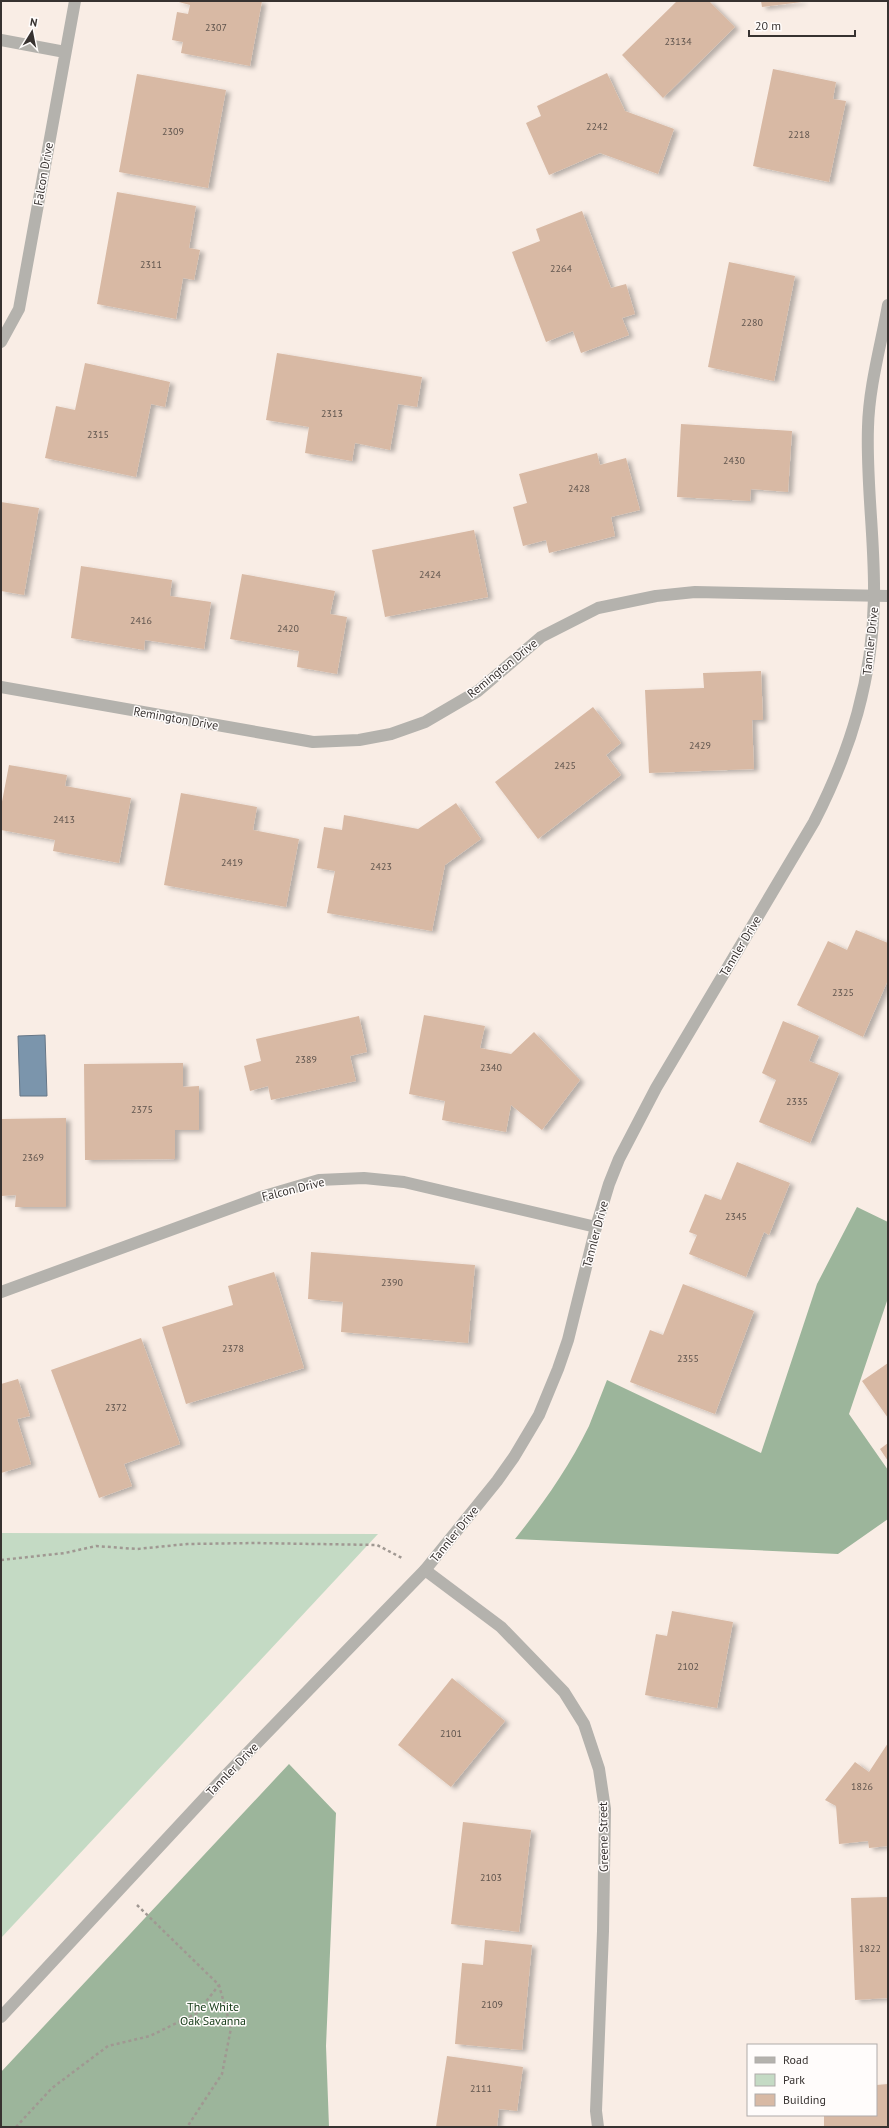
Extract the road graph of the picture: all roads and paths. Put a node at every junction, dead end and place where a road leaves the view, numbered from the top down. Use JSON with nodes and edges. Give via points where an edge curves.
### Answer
{"nodes":[{"id":1,"x":75,"y":1,"type":"edge"},
{"id":2,"x":1,"y":40,"type":"edge"},
{"id":3,"x":65,"y":52,"type":"junction"},
{"id":4,"x":888,"y":305,"type":"edge"},
{"id":5,"x":1,"y":342,"type":"edge"},
{"id":6,"x":888,"y":596,"type":"edge"},
{"id":7,"x":874,"y":597,"type":"junction"},
{"id":8,"x":1,"y":687,"type":"edge"},
{"id":9,"x":596,"y":1227,"type":"junction"},
{"id":10,"x":1,"y":1292,"type":"edge"},
{"id":11,"x":1,"y":1560,"type":"edge"},
{"id":12,"x":425,"y":1570,"type":"junction"},
{"id":13,"x":120,"y":1889,"type":"junction"},
{"id":14,"x":219,"y":1985,"type":"junction"},
{"id":15,"x":1,"y":2017,"type":"edge"},
{"id":16,"x":16,"y":2127,"type":"edge"},
{"id":17,"x":187,"y":2127,"type":"edge"},
{"id":18,"x":598,"y":2127,"type":"edge"}],
"edges":[{"from":1,"to":3,"type":"street","name":"Falcon Drive"},
{"from":2,"to":3,"type":"street"},
{"from":3,"to":5,"type":"street","name":"Falcon Drive","via":[[19,309]]},
{"from":4,"to":7,"type":"street","name":"Tannler Drive","via":[[868,426]]},
{"from":6,"to":7,"type":"street","name":"Remington Drive"},
{"from":7,"to":8,"type":"street","name":"Remington Drive","via":[[695,592],[656,596],[598,608],[541,637],[478,690],[425,722],[391,734],[358,740],[313,742]]},
{"from":7,"to":9,"type":"street","name":"Tannler Drive","via":[[870,659],[864,687],[848,747],[833,785],[814,822],[634,1127],[609,1184]]},
{"from":9,"to":10,"type":"street","name":"Falcon Drive","via":[[404,1182],[364,1178],[319,1180],[261,1197]]},
{"from":9,"to":12,"type":"street","name":"Tannler Drive","via":[[568,1340],[539,1414],[497,1481]]},
{"from":11,"to":12,"type":"path","via":[[65,1553],[96,1546],[137,1549],[187,1544],[377,1545]]},
{"from":12,"to":13,"type":"street","name":"Tannler Drive","via":[[225,1776]]},
{"from":12,"to":18,"type":"street","name":"Greene Street","via":[[501,1627],[564,1692],[584,1724],[599,1769],[605,1817],[596,2112]]},
{"from":13,"to":14,"type":"path"},
{"from":13,"to":15,"type":"street","name":"Tannler Drive"},
{"from":14,"to":16,"type":"path","via":[[197,2013],[150,2036],[108,2046],[52,2088]]},
{"from":14,"to":17,"type":"path","via":[[231,2028],[222,2074]]}]}
